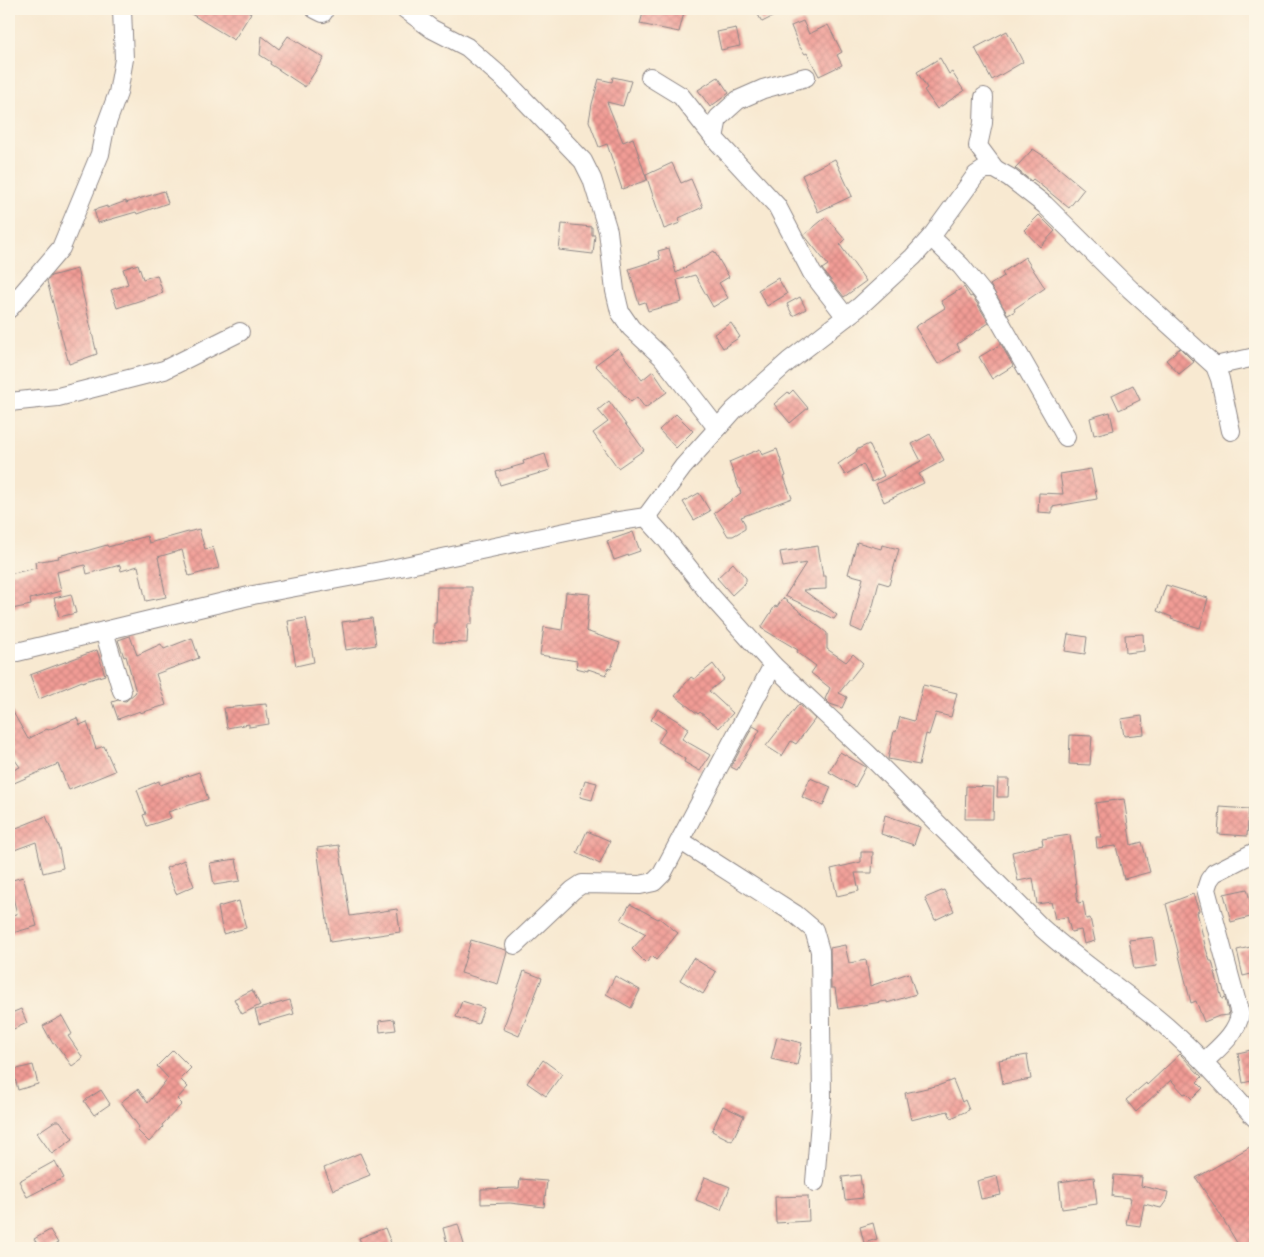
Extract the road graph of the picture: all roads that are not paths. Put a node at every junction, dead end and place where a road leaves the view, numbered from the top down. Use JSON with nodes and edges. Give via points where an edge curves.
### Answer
{"nodes":[{"id":1,"x":122,"y":9,"type":"edge"},
{"id":2,"x":405,"y":9,"type":"edge"},
{"id":3,"x":650,"y":77,"type":"dead end"},
{"id":4,"x":806,"y":77,"type":"dead end"},
{"id":5,"x":984,"y":97,"type":"dead end"},
{"id":6,"x":714,"y":138,"type":"junction"},
{"id":7,"x":995,"y":169,"type":"junction"},
{"id":8,"x":931,"y":237,"type":"junction"},
{"id":9,"x":9,"y":309,"type":"edge"},
{"id":10,"x":846,"y":317,"type":"junction"},
{"id":11,"x":240,"y":332,"type":"dead end"},
{"id":12,"x":1255,"y":357,"type":"edge"},
{"id":13,"x":1215,"y":366,"type":"junction"},
{"id":14,"x":9,"y":402,"type":"edge"},
{"id":15,"x":717,"y":428,"type":"junction"},
{"id":16,"x":1231,"y":432,"type":"dead end"},
{"id":17,"x":1066,"y":437,"type":"dead end"},
{"id":18,"x":646,"y":517,"type":"junction"},
{"id":19,"x":104,"y":631,"type":"junction"},
{"id":20,"x":9,"y":654,"type":"edge"},
{"id":21,"x":773,"y":665,"type":"junction"},
{"id":22,"x":122,"y":690,"type":"dead end"},
{"id":23,"x":681,"y":841,"type":"junction"},
{"id":24,"x":1255,"y":852,"type":"edge"},
{"id":25,"x":515,"y":946,"type":"dead end"},
{"id":26,"x":1204,"y":1062,"type":"junction"},
{"id":27,"x":1255,"y":1118,"type":"edge"},
{"id":28,"x":815,"y":1182,"type":"dead end"}],
"edges":[{"from":1,"to":9,"type":"street","via":[[124,58],[118,93],[104,128],[97,163],[61,248]]},
{"from":2,"to":15,"type":"street","via":[[432,29],[467,47],[506,81],[583,162],[592,179],[608,231],[620,312],[631,328],[662,357]]},
{"from":3,"to":6,"type":"street","via":[[681,96]]},
{"from":4,"to":6,"type":"street","via":[[738,100],[718,118]]},
{"from":5,"to":7,"type":"street","via":[[978,146]]},
{"from":6,"to":10,"type":"street","via":[[777,206],[812,272]]},
{"from":7,"to":8,"type":"street","via":[[985,169],[976,175]]},
{"from":7,"to":13,"type":"street","via":[[1045,205],[1130,289]]},
{"from":8,"to":10,"type":"street"},
{"from":8,"to":17,"type":"street","via":[[961,266],[986,297]]},
{"from":10,"to":15,"type":"street","via":[[789,361]]},
{"from":11,"to":14,"type":"street","via":[[164,370],[58,397]]},
{"from":12,"to":13,"type":"street"},
{"from":13,"to":16,"type":"street"},
{"from":15,"to":18,"type":"street"},
{"from":18,"to":19,"type":"street","via":[[253,595]]},
{"from":18,"to":21,"type":"street"},
{"from":19,"to":20,"type":"street"},
{"from":19,"to":22,"type":"street"},
{"from":21,"to":23,"type":"street"},
{"from":21,"to":26,"type":"street","via":[[868,754],[1043,929],[1156,1018]]},
{"from":23,"to":25,"type":"street","via":[[654,882],[640,886],[582,884]]},
{"from":23,"to":28,"type":"street","via":[[795,914],[814,930],[820,951],[822,1097]]},
{"from":24,"to":26,"type":"street","via":[[1214,873],[1206,888],[1240,1014],[1234,1031]]},
{"from":26,"to":27,"type":"street"}]}
